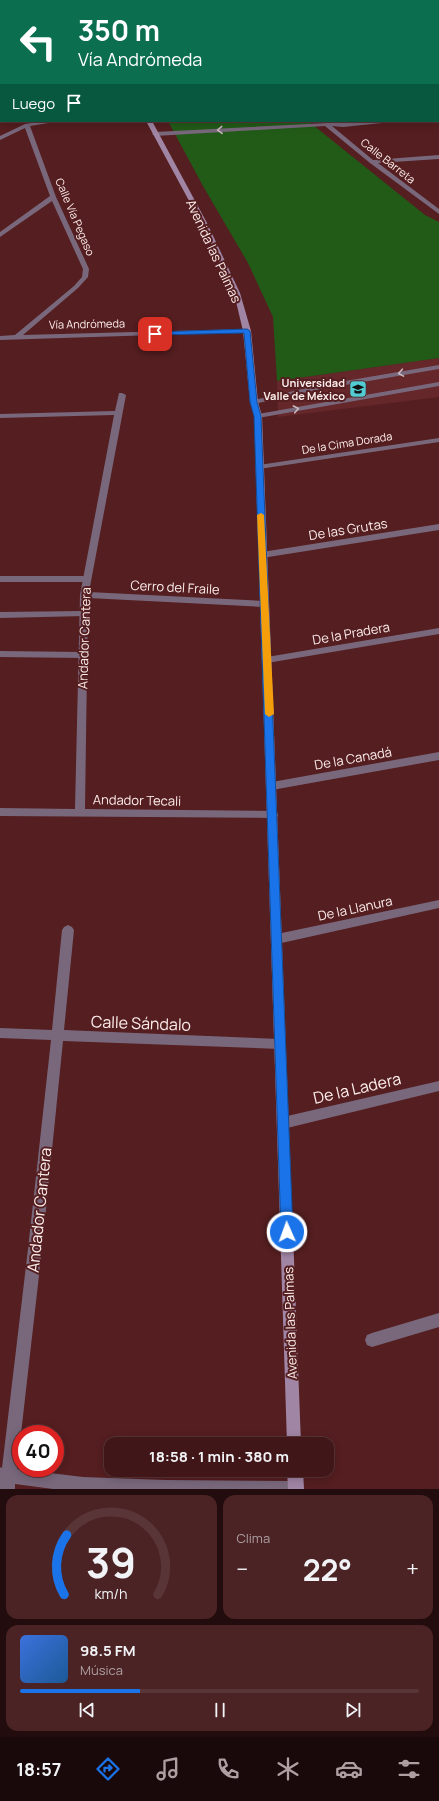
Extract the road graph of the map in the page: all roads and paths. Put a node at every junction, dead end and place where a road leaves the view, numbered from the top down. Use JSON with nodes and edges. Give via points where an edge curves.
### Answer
{"nodes":[{"id":1,"x":50,"y":122,"type":"edge"},
{"id":2,"x":150,"y":122,"type":"edge"},
{"id":3,"x":372,"y":122,"type":"edge"},
{"id":4,"x":27,"y":125,"type":"junction"},
{"id":5,"x":329,"y":126,"type":"junction"},
{"id":6,"x":0,"y":138,"type":"edge"},
{"id":7,"x":160,"y":138,"type":"junction"},
{"id":8,"x":174,"y":140,"type":"dead end"},
{"id":9,"x":439,"y":157,"type":"edge"},
{"id":10,"x":372,"y":162,"type":"junction"},
{"id":11,"x":53,"y":197,"type":"junction"},
{"id":12,"x":439,"y":203,"type":"edge"},
{"id":13,"x":426,"y":204,"type":"junction"},
{"id":14,"x":439,"y":212,"type":"edge"},
{"id":15,"x":0,"y":235,"type":"edge"},
{"id":16,"x":247,"y":331,"type":"junction"},
{"id":17,"x":17,"y":337,"type":"junction"},
{"id":18,"x":0,"y":338,"type":"edge"},
{"id":19,"x":439,"y":367,"type":"edge"},
{"id":20,"x":439,"y":384,"type":"edge"},
{"id":21,"x":122,"y":395,"type":"dead end"},
{"id":22,"x":254,"y":402,"type":"junction"},
{"id":23,"x":119,"y":413,"type":"junction"},
{"id":24,"x":0,"y":416,"type":"edge"},
{"id":25,"x":258,"y":416,"type":"junction"},
{"id":26,"x":439,"y":440,"type":"edge"},
{"id":27,"x":259,"y":467,"type":"junction"},
{"id":28,"x":439,"y":527,"type":"edge"},
{"id":29,"x":262,"y":555,"type":"junction"},
{"id":30,"x":0,"y":579,"type":"edge"},
{"id":31,"x":87,"y":579,"type":"junction"},
{"id":32,"x":84,"y":595,"type":"junction"},
{"id":33,"x":264,"y":604,"type":"junction"},
{"id":34,"x":82,"y":614,"type":"junction"},
{"id":35,"x":0,"y":615,"type":"edge"},
{"id":36,"x":439,"y":631,"type":"edge"},
{"id":37,"x":0,"y":654,"type":"edge"},
{"id":38,"x":83,"y":654,"type":"junction"},
{"id":39,"x":267,"y":660,"type":"junction"},
{"id":40,"x":439,"y":756,"type":"edge"},
{"id":41,"x":272,"y":786,"type":"junction"},
{"id":42,"x":0,"y":812,"type":"edge"},
{"id":43,"x":80,"y":813,"type":"junction"},
{"id":44,"x":273,"y":815,"type":"junction"},
{"id":45,"x":439,"y":904,"type":"edge"},
{"id":46,"x":68,"y":930,"type":"dead end"},
{"id":47,"x":277,"y":939,"type":"junction"},
{"id":48,"x":0,"y":1033,"type":"edge"},
{"id":49,"x":56,"y":1036,"type":"junction"},
{"id":50,"x":280,"y":1044,"type":"junction"},
{"id":51,"x":439,"y":1086,"type":"edge"},
{"id":52,"x":283,"y":1123,"type":"junction"},
{"id":53,"x":439,"y":1320,"type":"edge"},
{"id":54,"x":372,"y":1340,"type":"dead end"},
{"id":55,"x":294,"y":1437,"type":"edge"},
{"id":56,"x":295,"y":1477,"type":"edge"},
{"id":57,"x":5,"y":1480,"type":"edge"},
{"id":58,"x":290,"y":1489,"type":"edge"},
{"id":59,"x":296,"y":1489,"type":"edge"}],
"edges":[{"from":1,"to":4,"type":"street"},
{"from":2,"to":7,"type":"street","name":"Avenida las Palmas"},
{"from":3,"to":5,"type":"street"},
{"from":4,"to":6,"type":"street"},
{"from":4,"to":11,"type":"street","name":"Calle Vía Pegaso"},
{"from":5,"to":7,"type":"street","one_way":true},
{"from":5,"to":8,"type":"street"},
{"from":5,"to":10,"type":"street","name":"Calle Barreta"},
{"from":7,"to":16,"type":"street","name":"Avenida las Palmas","via":[[237,294]]},
{"from":9,"to":10,"type":"street"},
{"from":10,"to":13,"type":"street","name":"Calle Barreta"},
{"from":11,"to":15,"type":"street"},
{"from":11,"to":17,"type":"street","name":"Calle Vía Pegaso","via":[[86,269],[85,277]]},
{"from":12,"to":13,"type":"street"},
{"from":13,"to":14,"type":"street","name":"Calle Barreta"},
{"from":16,"to":17,"type":"street","name":"Vía Andrómeda"},
{"from":16,"to":22,"type":"street","name":"Avenida las Palmas"},
{"from":17,"to":18,"type":"street","name":"Vía Andrómeda"},
{"from":19,"to":22,"type":"street","one_way":true,"via":[[316,388]]},
{"from":25,"to":20,"type":"street","one_way":true},
{"from":21,"to":23,"type":"street","name":"Andador Cantera"},
{"from":22,"to":25,"type":"street","name":"Avenida las Palmas"},
{"from":23,"to":24,"type":"street"},
{"from":23,"to":31,"type":"street","name":"Andador Cantera"},
{"from":25,"to":27,"type":"street","name":"Avenida las Palmas"},
{"from":26,"to":27,"type":"street","name":"De la Cima Dorada"},
{"from":27,"to":29,"type":"street","name":"Avenida las Palmas"},
{"from":28,"to":29,"type":"street","name":"De las Grutas"},
{"from":29,"to":33,"type":"street","name":"Avenida las Palmas"},
{"from":30,"to":31,"type":"street"},
{"from":31,"to":32,"type":"street","name":"Andador Cantera"},
{"from":32,"to":33,"type":"street","name":"Cerro del Fraile"},
{"from":32,"to":34,"type":"street","name":"Andador Cantera"},
{"from":33,"to":39,"type":"street","name":"Avenida las Palmas"},
{"from":34,"to":35,"type":"street"},
{"from":34,"to":38,"type":"street","name":"Andador Cantera"},
{"from":36,"to":39,"type":"street","name":"De la Pradera"},
{"from":37,"to":38,"type":"street"},
{"from":38,"to":43,"type":"street","name":"Andador Cantera"},
{"from":39,"to":41,"type":"street","name":"Avenida las Palmas"},
{"from":40,"to":41,"type":"street","name":"De la Canadá"},
{"from":41,"to":44,"type":"street","name":"Avenida las Palmas"},
{"from":42,"to":43,"type":"street","name":"Andador Tecali"},
{"from":43,"to":44,"type":"street","name":"Andador Tecali"},
{"from":44,"to":47,"type":"street","name":"Avenida las Palmas"},
{"from":45,"to":47,"type":"street","name":"De la Llanura"},
{"from":46,"to":49,"type":"street","name":"Andador Cantera"},
{"from":47,"to":50,"type":"street","name":"Avenida las Palmas"},
{"from":48,"to":49,"type":"street","name":"Calle Sándalo"},
{"from":49,"to":50,"type":"street","name":"Calle Sándalo"},
{"from":49,"to":57,"type":"street","name":"Andador Cantera","via":[[35,1249]]},
{"from":50,"to":52,"type":"street","name":"Avenida las Palmas"},
{"from":51,"to":52,"type":"street","name":"De la Ladera"},
{"from":52,"to":55,"type":"street","name":"Avenida las Palmas"},
{"from":53,"to":54,"type":"street"},
{"from":56,"to":59,"type":"street"},
{"from":57,"to":58,"type":"street","via":[[129,1487]]}]}
